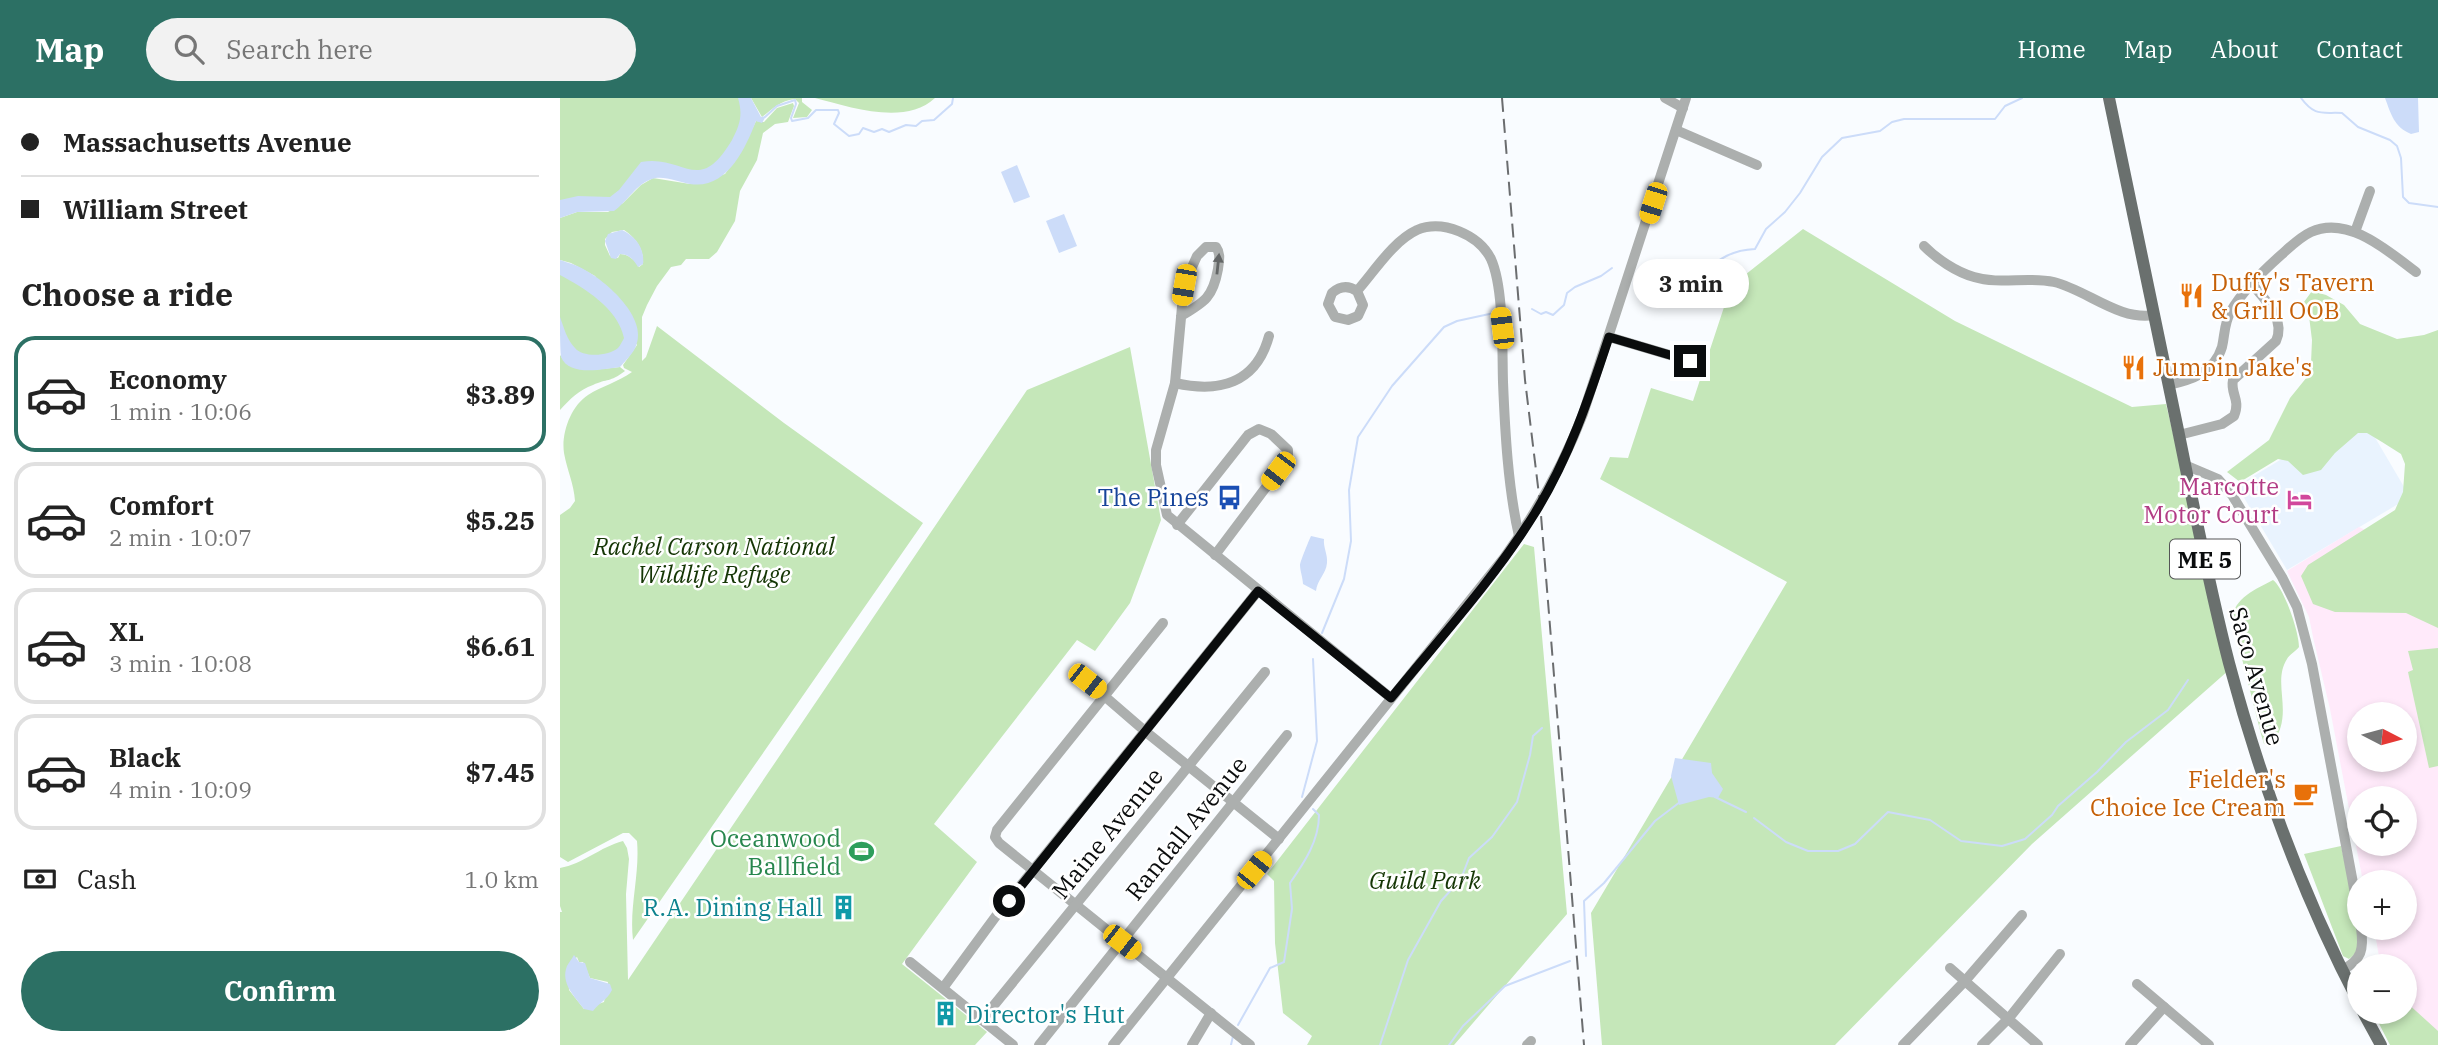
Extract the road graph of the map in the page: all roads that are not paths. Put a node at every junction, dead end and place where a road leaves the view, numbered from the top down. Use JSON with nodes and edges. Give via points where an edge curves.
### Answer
{"nodes":[{"id":1,"x":1665,"y":98,"type":"edge"},
{"id":2,"x":2109,"y":98,"type":"edge"},
{"id":3,"x":1685,"y":103,"type":"edge"},
{"id":4,"x":1676,"y":130,"type":"junction"},
{"id":5,"x":1757,"y":165,"type":"dead end"},
{"id":6,"x":2370,"y":191,"type":"dead end"},
{"id":7,"x":2355,"y":232,"type":"junction"},
{"id":8,"x":1924,"y":246,"type":"dead end"},
{"id":9,"x":2416,"y":272,"type":"dead end"},
{"id":10,"x":2252,"y":284,"type":"junction"},
{"id":11,"x":1357,"y":291,"type":"dead end"},
{"id":12,"x":2154,"y":315,"type":"junction"},
{"id":13,"x":1181,"y":316,"type":"junction"},
{"id":14,"x":1269,"y":336,"type":"dead end"},
{"id":15,"x":1609,"y":337,"type":"junction"},
{"id":16,"x":1690,"y":361,"type":"dead end"},
{"id":17,"x":1175,"y":383,"type":"junction"},
{"id":18,"x":2168,"y":385,"type":"junction"},
{"id":19,"x":2179,"y":435,"type":"junction"},
{"id":20,"x":2185,"y":465,"type":"junction"},
{"id":21,"x":1177,"y":525,"type":"junction"},
{"id":22,"x":1519,"y":536,"type":"junction"},
{"id":23,"x":1215,"y":555,"type":"junction"},
{"id":24,"x":1258,"y":591,"type":"junction"},
{"id":25,"x":1163,"y":622,"type":"dead end"},
{"id":26,"x":1265,"y":672,"type":"dead end"},
{"id":27,"x":1087,"y":681,"type":"dead end"},
{"id":28,"x":1105,"y":696,"type":"junction"},
{"id":29,"x":1391,"y":698,"type":"junction"},
{"id":30,"x":1146,"y":732,"type":"junction"},
{"id":31,"x":1287,"y":735,"type":"dead end"},
{"id":32,"x":1189,"y":767,"type":"junction"},
{"id":33,"x":1233,"y":803,"type":"junction"},
{"id":34,"x":1279,"y":839,"type":"junction"},
{"id":35,"x":1035,"y":869,"type":"junction"},
{"id":36,"x":2351,"y":870,"type":"edge"},
{"id":37,"x":1076,"y":905,"type":"junction"},
{"id":38,"x":2022,"y":915,"type":"dead end"},
{"id":39,"x":2362,"y":940,"type":"edge"},
{"id":40,"x":1122,"y":942,"type":"junction"},
{"id":41,"x":2060,"y":954,"type":"dead end"},
{"id":42,"x":910,"y":962,"type":"dead end"},
{"id":43,"x":1951,"y":968,"type":"dead end"},
{"id":44,"x":2342,"y":970,"type":"junction"},
{"id":45,"x":1168,"y":977,"type":"junction"},
{"id":46,"x":2347,"y":980,"type":"edge"},
{"id":47,"x":1965,"y":981,"type":"junction"},
{"id":48,"x":2137,"y":984,"type":"dead end"},
{"id":49,"x":943,"y":988,"type":"junction"},
{"id":50,"x":2164,"y":1007,"type":"junction"},
{"id":51,"x":1211,"y":1013,"type":"junction"},
{"id":52,"x":2009,"y":1018,"type":"junction"},
{"id":53,"x":982,"y":1020,"type":"junction"},
{"id":54,"x":2370,"y":1024,"type":"edge"},
{"id":55,"x":1013,"y":1045,"type":"edge"},
{"id":56,"x":1039,"y":1045,"type":"edge"},
{"id":57,"x":1113,"y":1045,"type":"edge"},
{"id":58,"x":1192,"y":1045,"type":"edge"},
{"id":59,"x":1251,"y":1045,"type":"edge"},
{"id":60,"x":1903,"y":1045,"type":"edge"},
{"id":61,"x":1982,"y":1045,"type":"edge"},
{"id":62,"x":2038,"y":1045,"type":"edge"},
{"id":63,"x":2130,"y":1045,"type":"edge"},
{"id":64,"x":2209,"y":1045,"type":"edge"},
{"id":65,"x":2381,"y":1045,"type":"edge"}],
"edges":[{"from":1,"to":3,"type":"street"},
{"from":2,"to":12,"type":"main road","name":"Saco Avenue","number":"ME 5"},
{"from":3,"to":4,"type":"street"},
{"from":4,"to":5,"type":"street"},
{"from":4,"to":15,"type":"street"},
{"from":6,"to":7,"type":"street"},
{"from":7,"to":9,"type":"street","via":[[2379,243]]},
{"from":7,"to":10,"type":"street","via":[[2329,227],[2307,234]]},
{"from":8,"to":12,"type":"street","via":[[1973,277],[2054,282],[2136,316]]},
{"from":10,"to":18,"type":"street","via":[[2230,313],[2219,354],[2205,372],[2193,380]]},
{"from":10,"to":19,"type":"street","via":[[2276,316],[2276,341],[2233,380],[2238,403],[2234,416],[2222,424]]},
{"from":11,"to":22,"type":"street","via":[[1406,238],[1422,229],[1458,231],[1488,254],[1495,272],[1502,328]]},
{"from":12,"to":18,"type":"main road","name":"Saco Avenue","number":"ME 5"},
{"from":13,"to":13,"type":"street","one_way":true,"via":[[1204,302],[1213,290],[1220,257],[1216,247],[1202,249],[1190,270]]},
{"from":13,"to":17,"type":"street"},
{"from":14,"to":17,"type":"street","via":[[1260,361],[1239,379],[1206,387]]},
{"from":15,"to":16,"type":"street"},
{"from":15,"to":22,"type":"street","via":[[1569,447]]},
{"from":17,"to":21,"type":"street","via":[[1156,457],[1167,515]]},
{"from":18,"to":19,"type":"main road","name":"Saco Avenue","number":"ME 5"},
{"from":19,"to":20,"type":"main road","name":"Saco Avenue","number":"ME 5"},
{"from":20,"to":36,"type":"street","via":[[2218,479],[2228,489],[2297,607]]},
{"from":20,"to":44,"type":"main road","name":"Saco Avenue","number":"ME 5","via":[[2216,611],[2255,750]]},
{"from":21,"to":23,"type":"street"},
{"from":21,"to":23,"type":"street","via":[[1248,435],[1259,429],[1271,434],[1288,450],[1288,458]]},
{"from":22,"to":29,"type":"street"},
{"from":23,"to":24,"type":"street"},
{"from":24,"to":29,"type":"street"},
{"from":24,"to":30,"type":"street"},
{"from":25,"to":28,"type":"street"},
{"from":26,"to":32,"type":"street","name":"Maine Avenue"},
{"from":27,"to":28,"type":"street"},
{"from":28,"to":30,"type":"street"},
{"from":28,"to":35,"type":"street","via":[[997,830],[999,843]]},
{"from":29,"to":34,"type":"street"},
{"from":30,"to":32,"type":"street"},
{"from":30,"to":35,"type":"street"},
{"from":31,"to":33,"type":"street","name":"Randall Avenue"},
{"from":32,"to":33,"type":"street"},
{"from":32,"to":37,"type":"street","name":"Maine Avenue"},
{"from":33,"to":34,"type":"street"},
{"from":33,"to":40,"type":"street","name":"Randall Avenue"},
{"from":34,"to":45,"type":"street"},
{"from":35,"to":37,"type":"street"},
{"from":35,"to":49,"type":"street"},
{"from":37,"to":40,"type":"street"},
{"from":37,"to":53,"type":"street","name":"Maine Avenue"},
{"from":38,"to":47,"type":"street"},
{"from":39,"to":44,"type":"street","via":[[2361,956]]},
{"from":40,"to":45,"type":"street"},
{"from":40,"to":56,"type":"street","name":"Randall Avenue"},
{"from":41,"to":52,"type":"street"},
{"from":42,"to":49,"type":"street"},
{"from":43,"to":47,"type":"street"},
{"from":44,"to":46,"type":"main road","name":"Saco Avenue","number":"ME 5"},
{"from":45,"to":51,"type":"street"},
{"from":45,"to":57,"type":"street"},
{"from":47,"to":52,"type":"street"},
{"from":47,"to":60,"type":"street"},
{"from":48,"to":50,"type":"street"},
{"from":49,"to":53,"type":"street"},
{"from":50,"to":63,"type":"street"},
{"from":50,"to":64,"type":"street"},
{"from":51,"to":58,"type":"street"},
{"from":51,"to":59,"type":"street"},
{"from":52,"to":61,"type":"street"},
{"from":52,"to":62,"type":"street"},
{"from":53,"to":55,"type":"street"},
{"from":54,"to":65,"type":"main road"}]}
